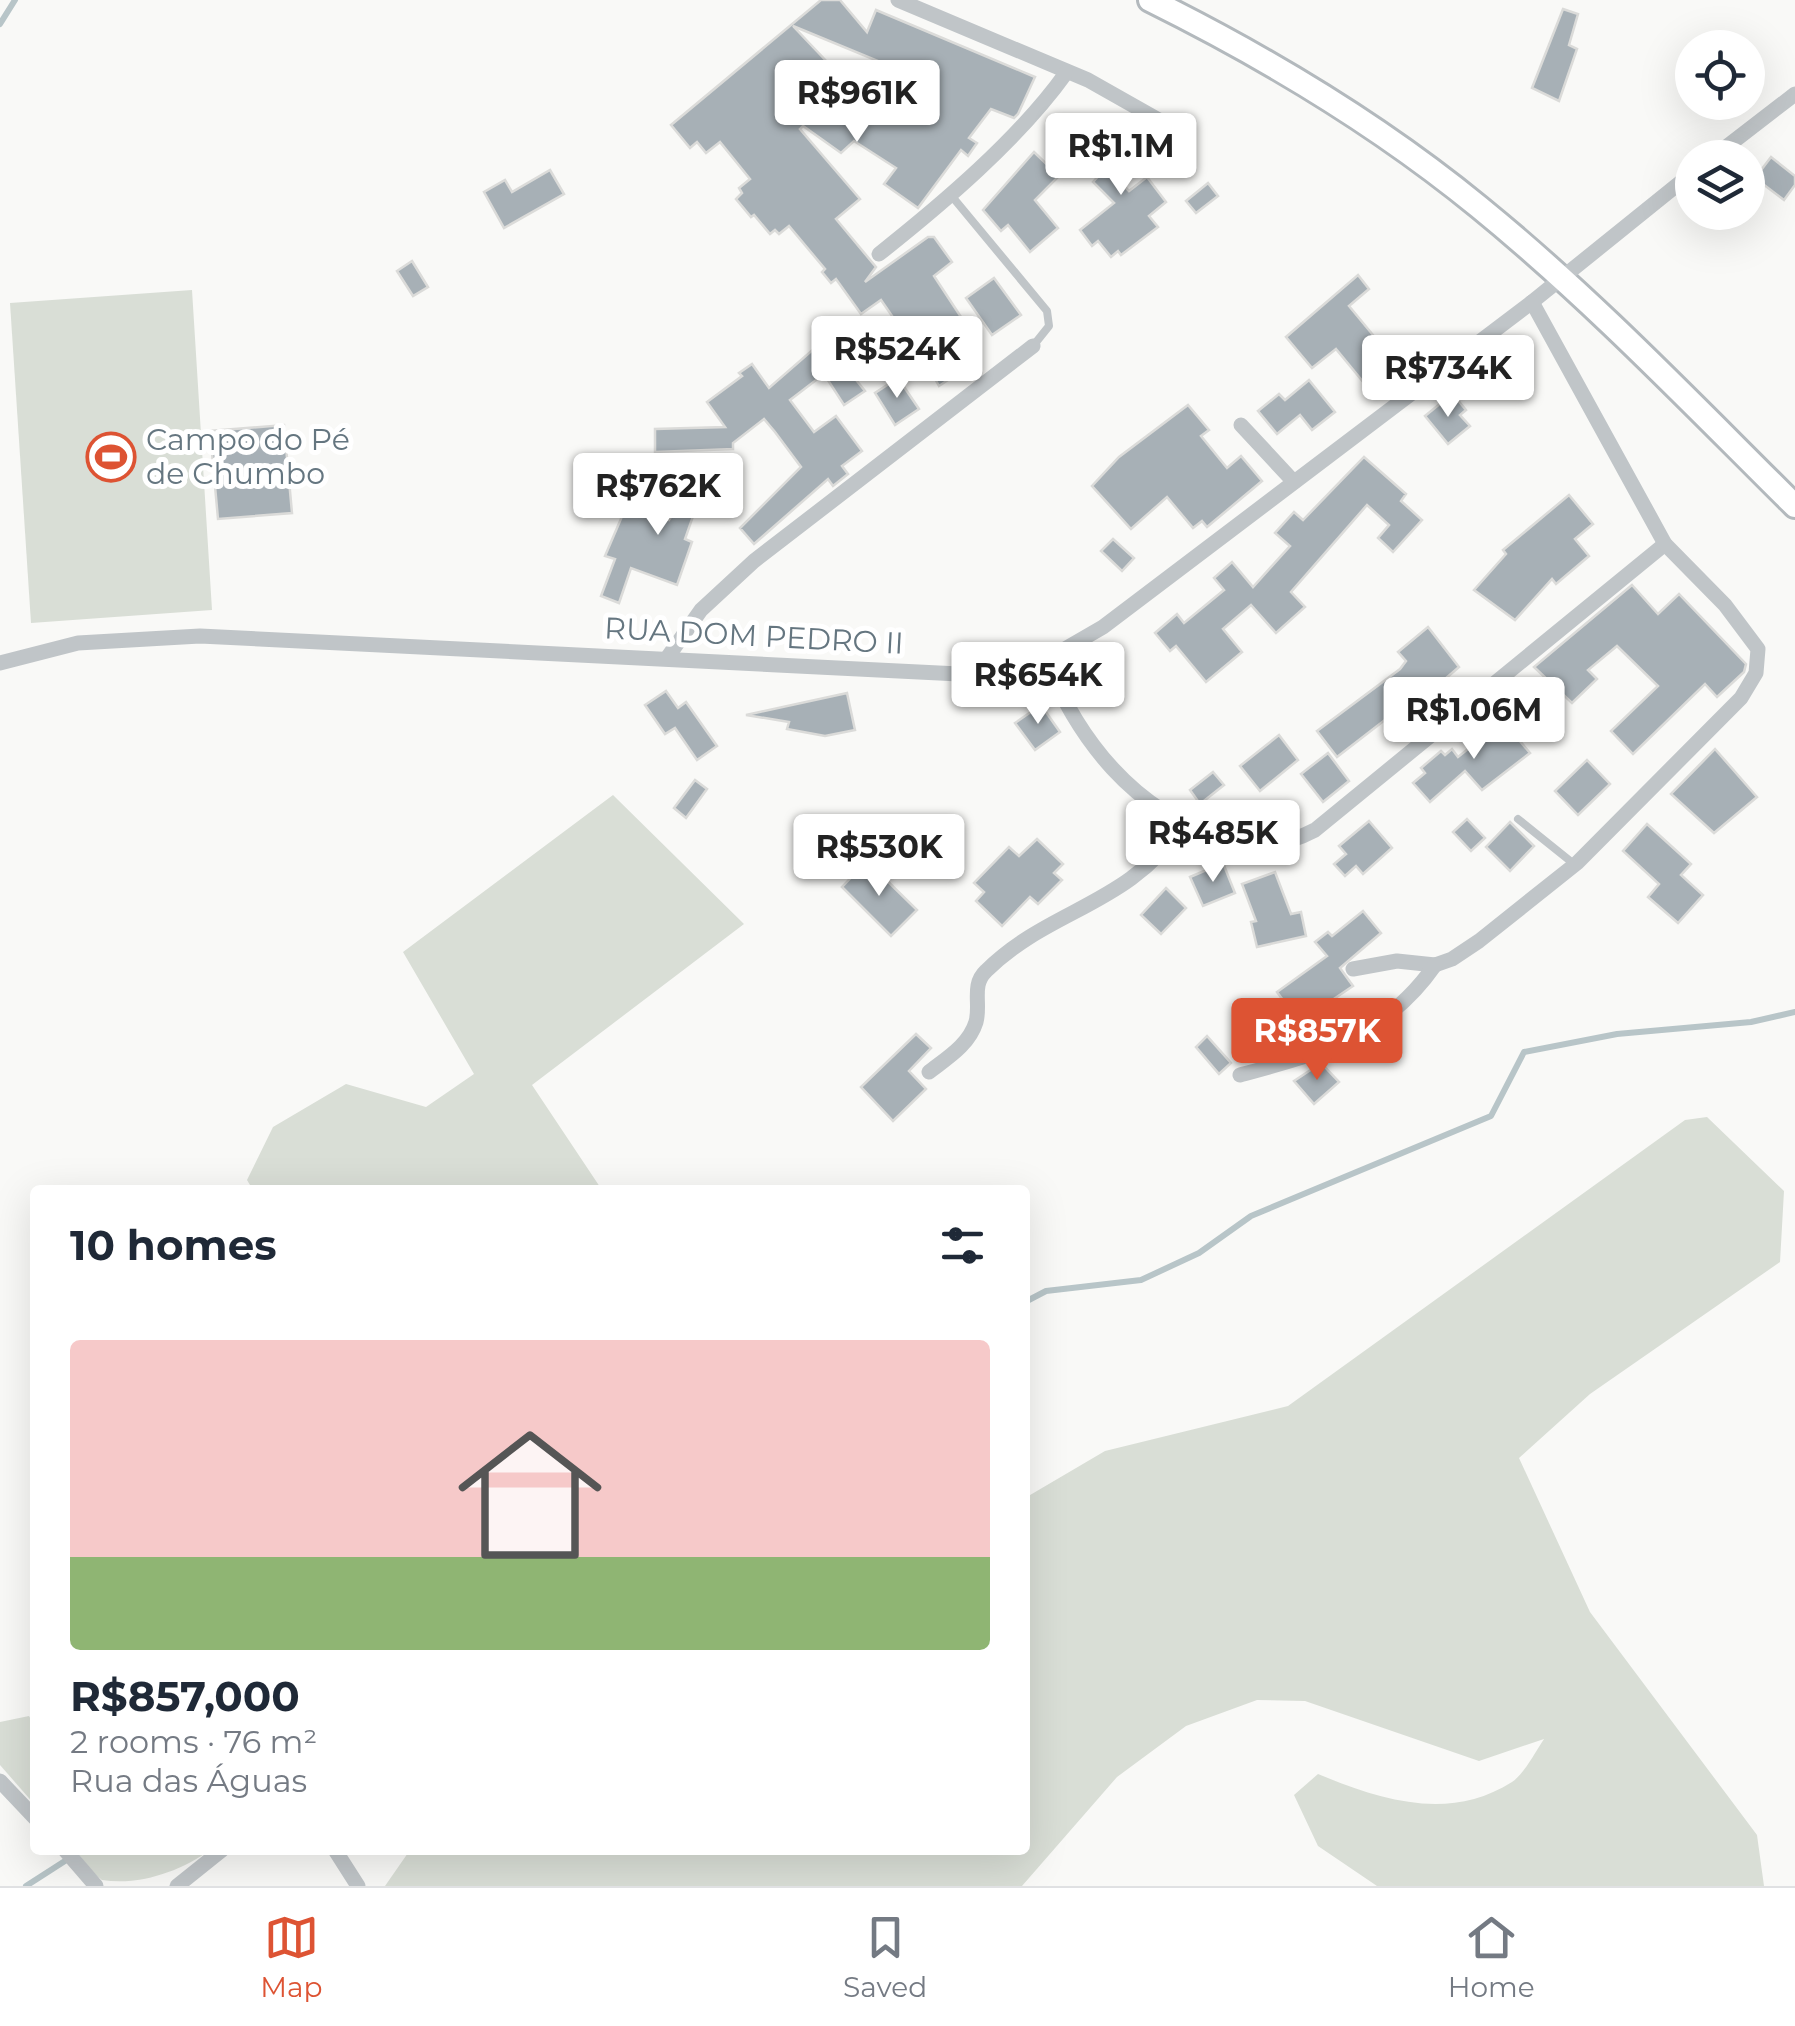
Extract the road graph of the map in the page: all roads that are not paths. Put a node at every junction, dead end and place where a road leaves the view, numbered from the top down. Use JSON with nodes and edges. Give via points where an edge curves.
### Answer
{"nodes":[{"id":1,"x":898,"y":0,"type":"edge"},
{"id":2,"x":1150,"y":0,"type":"edge"},
{"id":3,"x":1066,"y":73,"type":"junction"},
{"id":4,"x":1795,"y":94,"type":"edge"},
{"id":5,"x":1180,"y":132,"type":"dead end"},
{"id":6,"x":1735,"y":140,"type":"edge"},
{"id":7,"x":1675,"y":186,"type":"edge"},
{"id":8,"x":950,"y":194,"type":"junction"},
{"id":9,"x":879,"y":254,"type":"dead end"},
{"id":10,"x":1559,"y":276,"type":"junction"},
{"id":11,"x":1532,"y":302,"type":"junction"},
{"id":12,"x":1033,"y":346,"type":"joint"},
{"id":13,"x":1241,"y":425,"type":"dead end"},
{"id":14,"x":1294,"y":482,"type":"junction"},
{"id":15,"x":1795,"y":506,"type":"edge"},
{"id":16,"x":1665,"y":544,"type":"junction"},
{"id":17,"x":667,"y":658,"type":"junction"},
{"id":18,"x":1046,"y":660,"type":"junction"},
{"id":19,"x":0,"y":662,"type":"edge"},
{"id":20,"x":1518,"y":819,"type":"dead end"},
{"id":21,"x":1183,"y":824,"type":"junction"},
{"id":22,"x":1574,"y":864,"type":"junction"},
{"id":23,"x":1435,"y":964,"type":"junction"},
{"id":24,"x":1353,"y":970,"type":"dead end"},
{"id":25,"x":928,"y":1072,"type":"dead end"},
{"id":26,"x":1240,"y":1076,"type":"dead end"},
{"id":27,"x":0,"y":1781,"type":"edge"},
{"id":28,"x":30,"y":1813,"type":"edge"},
{"id":29,"x":69,"y":1855,"type":"edge"},
{"id":30,"x":216,"y":1855,"type":"edge"},
{"id":31,"x":338,"y":1855,"type":"edge"},
{"id":32,"x":96,"y":1886,"type":"edge"},
{"id":33,"x":177,"y":1886,"type":"edge"},
{"id":34,"x":358,"y":1886,"type":"edge"}],
"edges":[{"from":1,"to":3,"type":"street"},
{"from":2,"to":10,"type":"main road","via":[[1344,112],[1477,205]]},
{"from":3,"to":5,"type":"street"},
{"from":3,"to":8,"type":"street"},
{"from":4,"to":6,"type":"street"},
{"from":7,"to":10,"type":"street","name":"RUA DOM PEDRO II"},
{"from":8,"to":9,"type":"street"},
{"from":8,"to":12,"type":"lane","via":[[1048,311],[1049,326]]},
{"from":10,"to":11,"type":"street","name":"RUA DOM PEDRO II"},
{"from":10,"to":15,"type":"main road"},
{"from":11,"to":14,"type":"street","name":"RUA DOM PEDRO II"},
{"from":11,"to":16,"type":"street"},
{"from":12,"to":17,"type":"street","via":[[754,560],[702,610]]},
{"from":13,"to":14,"type":"street"},
{"from":14,"to":18,"type":"street","name":"RUA DOM PEDRO II","via":[[1104,627]]},
{"from":16,"to":21,"type":"street","via":[[1315,830],[1267,847]]},
{"from":16,"to":22,"type":"street","via":[[1758,649],[1756,672],[1740,698]]},
{"from":17,"to":18,"type":"street","name":"RUA DOM PEDRO II","via":[[959,674]]},
{"from":17,"to":19,"type":"street","name":"RUA DOM PEDRO II","via":[[200,636],[78,643]]},
{"from":18,"to":21,"type":"street","via":[[1085,734],[1145,800]]},
{"from":20,"to":22,"type":"lane"},
{"from":21,"to":25,"type":"street","via":[[1144,872],[986,970],[978,982],[975,1025]]},
{"from":22,"to":23,"type":"street","via":[[1478,941]]},
{"from":23,"to":24,"type":"street","via":[[1397,960]]},
{"from":23,"to":26,"type":"street","via":[[1404,1003],[1342,1045]]},
{"from":27,"to":28,"type":"street"},
{"from":29,"to":32,"type":"street"},
{"from":30,"to":33,"type":"street"},
{"from":31,"to":34,"type":"street"}]}
